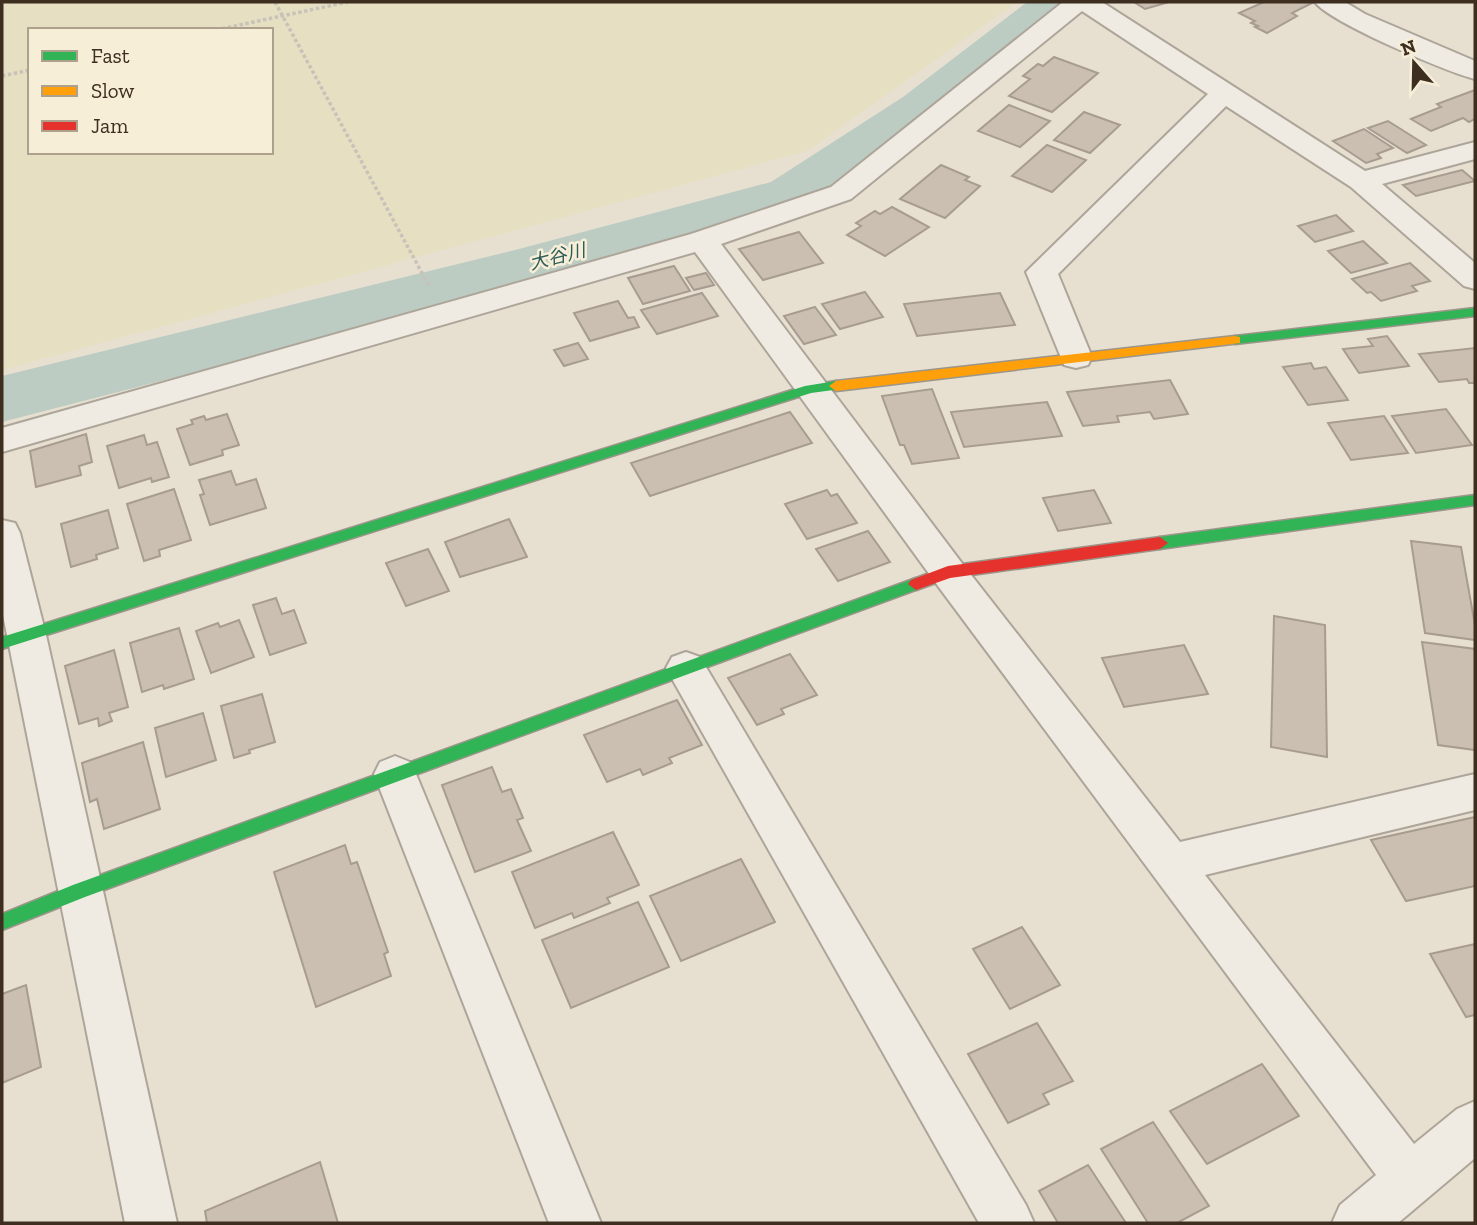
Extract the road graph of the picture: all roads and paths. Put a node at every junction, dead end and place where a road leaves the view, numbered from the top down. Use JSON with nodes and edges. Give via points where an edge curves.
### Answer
{"nodes":[{"id":1,"x":275,"y":2,"type":"edge"},
{"id":2,"x":348,"y":2,"type":"edge"},
{"id":3,"x":1078,"y":2,"type":"edge"},
{"id":4,"x":1085,"y":2,"type":"edge"},
{"id":5,"x":1328,"y":2,"type":"edge"},
{"id":6,"x":282,"y":16,"type":"junction"},
{"id":7,"x":225,"y":28,"type":"edge"},
{"id":8,"x":1468,"y":60,"type":"edge"},
{"id":9,"x":28,"y":70,"type":"edge"},
{"id":10,"x":2,"y":76,"type":"edge"},
{"id":11,"x":1225,"y":92,"type":"junction"},
{"id":12,"x":1475,"y":150,"type":"edge"},
{"id":13,"x":1361,"y":181,"type":"junction"},
{"id":14,"x":702,"y":240,"type":"junction"},
{"id":15,"x":1475,"y":279,"type":"edge"},
{"id":16,"x":1475,"y":312,"type":"edge"},
{"id":17,"x":445,"y":315,"type":"junction"},
{"id":18,"x":1076,"y":357,"type":"junction"},
{"id":19,"x":810,"y":390,"type":"junction"},
{"id":20,"x":2,"y":440,"type":"edge"},
{"id":21,"x":1475,"y":500,"type":"edge"},
{"id":22,"x":2,"y":533,"type":"edge"},
{"id":23,"x":948,"y":572,"type":"junction"},
{"id":24,"x":14,"y":639,"type":"edge"},
{"id":25,"x":686,"y":668,"type":"junction"},
{"id":26,"x":395,"y":774,"type":"junction"},
{"id":27,"x":1475,"y":792,"type":"edge"},
{"id":28,"x":1169,"y":864,"type":"junction"},
{"id":29,"x":79,"y":891,"type":"junction"},
{"id":30,"x":2,"y":922,"type":"edge"},
{"id":31,"x":1475,"y":1126,"type":"edge"},
{"id":32,"x":1410,"y":1179,"type":"junction"},
{"id":33,"x":152,"y":1223,"type":"edge"},
{"id":34,"x":575,"y":1223,"type":"edge"},
{"id":35,"x":1008,"y":1223,"type":"edge"},
{"id":36,"x":1358,"y":1223,"type":"edge"}],
"edges":[{"from":1,"to":6,"type":"path"},
{"from":2,"to":6,"type":"path"},
{"from":3,"to":14,"type":"street","via":[[841,193]]},
{"from":4,"to":11,"type":"street"},
{"from":5,"to":8,"type":"street","via":[[1356,19]]},
{"from":6,"to":7,"type":"path"},
{"from":6,"to":17,"type":"path"},
{"from":9,"to":10,"type":"path"},
{"from":11,"to":13,"type":"street"},
{"from":11,"to":18,"type":"street","via":[[1042,272]]},
{"from":12,"to":13,"type":"street"},
{"from":13,"to":15,"type":"street"},
{"from":14,"to":17,"type":"street"},
{"from":14,"to":19,"type":"street"},
{"from":16,"to":18,"type":"street"},
{"from":17,"to":20,"type":"street"},
{"from":18,"to":19,"type":"street"},
{"from":19,"to":23,"type":"street"},
{"from":19,"to":24,"type":"street"},
{"from":21,"to":23,"type":"street"},
{"from":22,"to":24,"type":"street"},
{"from":23,"to":25,"type":"street"},
{"from":23,"to":28,"type":"street"},
{"from":24,"to":29,"type":"street"},
{"from":25,"to":26,"type":"street"},
{"from":25,"to":35,"type":"street"},
{"from":26,"to":29,"type":"street"},
{"from":26,"to":34,"type":"street"},
{"from":27,"to":28,"type":"street"},
{"from":28,"to":32,"type":"street"},
{"from":29,"to":30,"type":"street"},
{"from":29,"to":33,"type":"street"},
{"from":31,"to":32,"type":"street"},
{"from":32,"to":36,"type":"street"}]}
